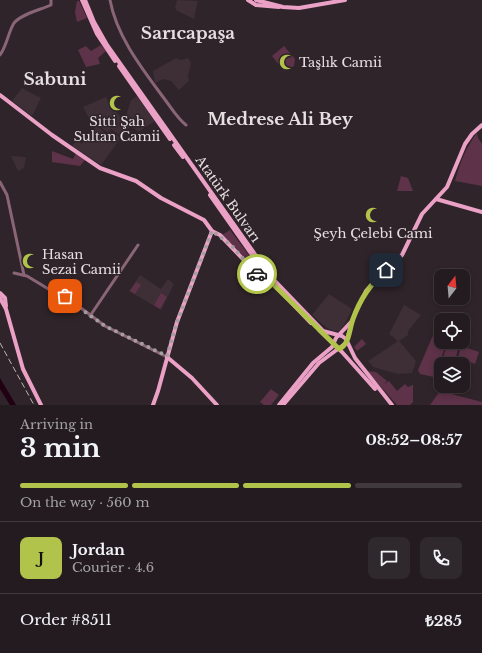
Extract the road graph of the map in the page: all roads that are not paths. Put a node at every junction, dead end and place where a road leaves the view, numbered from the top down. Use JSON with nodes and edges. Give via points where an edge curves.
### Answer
{"nodes":[{"id":1,"x":50,"y":0,"type":"edge"},
{"id":2,"x":82,"y":0,"type":"edge"},
{"id":3,"x":85,"y":0,"type":"edge"},
{"id":4,"x":110,"y":0,"type":"edge"},
{"id":5,"x":248,"y":0,"type":"edge"},
{"id":6,"x":256,"y":0,"type":"edge"},
{"id":7,"x":344,"y":0,"type":"edge"},
{"id":8,"x":283,"y":7,"type":"junction"},
{"id":9,"x":8,"y":38,"type":"junction"},
{"id":10,"x":0,"y":51,"type":"edge"},
{"id":11,"x":0,"y":54,"type":"edge"},
{"id":12,"x":0,"y":95,"type":"edge"},
{"id":13,"x":186,"y":125,"type":"dead end"},
{"id":14,"x":482,"y":125,"type":"edge"},
{"id":15,"x":0,"y":182,"type":"edge"},
{"id":16,"x":436,"y":199,"type":"junction"},
{"id":17,"x":482,"y":212,"type":"edge"},
{"id":18,"x":212,"y":231,"type":"junction"},
{"id":19,"x":138,"y":245,"type":"dead end"},
{"id":20,"x":14,"y":273,"type":"dead end"},
{"id":21,"x":24,"y":275,"type":"junction"},
{"id":22,"x":274,"y":285,"type":"junction"},
{"id":23,"x":55,"y":293,"type":"junction"},
{"id":24,"x":2,"y":297,"type":"edge"},
{"id":25,"x":65,"y":297,"type":"junction"},
{"id":26,"x":59,"y":300,"type":"junction"},
{"id":27,"x":66,"y":303,"type":"junction"},
{"id":28,"x":78,"y":307,"type":"junction"},
{"id":29,"x":90,"y":316,"type":"junction"},
{"id":30,"x":353,"y":318,"type":"junction"},
{"id":31,"x":339,"y":335,"type":"junction"},
{"id":32,"x":347,"y":342,"type":"junction"},
{"id":33,"x":334,"y":344,"type":"junction"},
{"id":34,"x":339,"y":349,"type":"junction"},
{"id":35,"x":167,"y":356,"type":"junction"},
{"id":36,"x":318,"y":361,"type":"junction"},
{"id":37,"x":40,"y":405,"type":"edge"},
{"id":38,"x":153,"y":405,"type":"edge"},
{"id":39,"x":217,"y":405,"type":"edge"},
{"id":40,"x":279,"y":405,"type":"edge"},
{"id":41,"x":283,"y":405,"type":"edge"},
{"id":42,"x":389,"y":405,"type":"edge"},
{"id":43,"x":392,"y":405,"type":"edge"}],
"edges":[{"from":1,"to":9,"type":"street","via":[[51,5],[19,18]]},
{"from":2,"to":22,"type":"main road","name":"Atatürk Bulvarı","via":[[106,48]]},
{"from":3,"to":31,"type":"main road","name":"Atatürk Bulvarı","via":[[107,45],[271,277],[323,331]]},
{"from":4,"to":13,"type":"street","via":[[129,47],[155,86]]},
{"from":5,"to":8,"type":"main road","via":[[265,7]]},
{"from":6,"to":8,"type":"main road"},
{"from":7,"to":8,"type":"main road","via":[[308,7]]},
{"from":9,"to":10,"type":"street"},
{"from":9,"to":11,"type":"street"},
{"from":12,"to":18,"type":"main road","via":[[100,168],[136,181],[161,198],[204,220]]},
{"from":14,"to":16,"type":"main road","via":[[467,141],[449,184]]},
{"from":15,"to":21,"type":"street","via":[[7,195]]},
{"from":16,"to":17,"type":"main road"},
{"from":16,"to":30,"type":"main road","via":[[422,214],[402,256],[368,288]]},
{"from":18,"to":22,"type":"main road","via":[[230,244],[261,278]]},
{"from":18,"to":35,"type":"main road","via":[[177,322]]},
{"from":19,"to":29,"type":"street"},
{"from":20,"to":21,"type":"street"},
{"from":21,"to":23,"type":"street"},
{"from":22,"to":33,"type":"main road","name":"Atatürk Bulvarı"},
{"from":23,"to":25,"type":"street"},
{"from":23,"to":26,"type":"street"},
{"from":24,"to":37,"type":"main road","via":[[27,378]]},
{"from":25,"to":26,"type":"street"},
{"from":25,"to":27,"type":"street"},
{"from":25,"to":28,"type":"street"},
{"from":26,"to":27,"type":"street"},
{"from":27,"to":28,"type":"street"},
{"from":28,"to":29,"type":"street"},
{"from":29,"to":35,"type":"street","via":[[120,334]]},
{"from":30,"to":31,"type":"main road"},
{"from":30,"to":32,"type":"main road"},
{"from":31,"to":32,"type":"main road","name":"Atatürk Bulvarı"},
{"from":31,"to":33,"type":"main road"},
{"from":32,"to":34,"type":"main road"},
{"from":32,"to":43,"type":"main road","name":"Atatürk Bulvarı","via":[[356,360]]},
{"from":33,"to":34,"type":"main road","name":"Atatürk Bulvarı"},
{"from":33,"to":36,"type":"main road"},
{"from":34,"to":36,"type":"main road"},
{"from":34,"to":42,"type":"main road","name":"Atatürk Bulvarı"},
{"from":35,"to":38,"type":"main road"},
{"from":35,"to":39,"type":"main road"},
{"from":36,"to":40,"type":"main road"},
{"from":36,"to":41,"type":"main road"}]}
